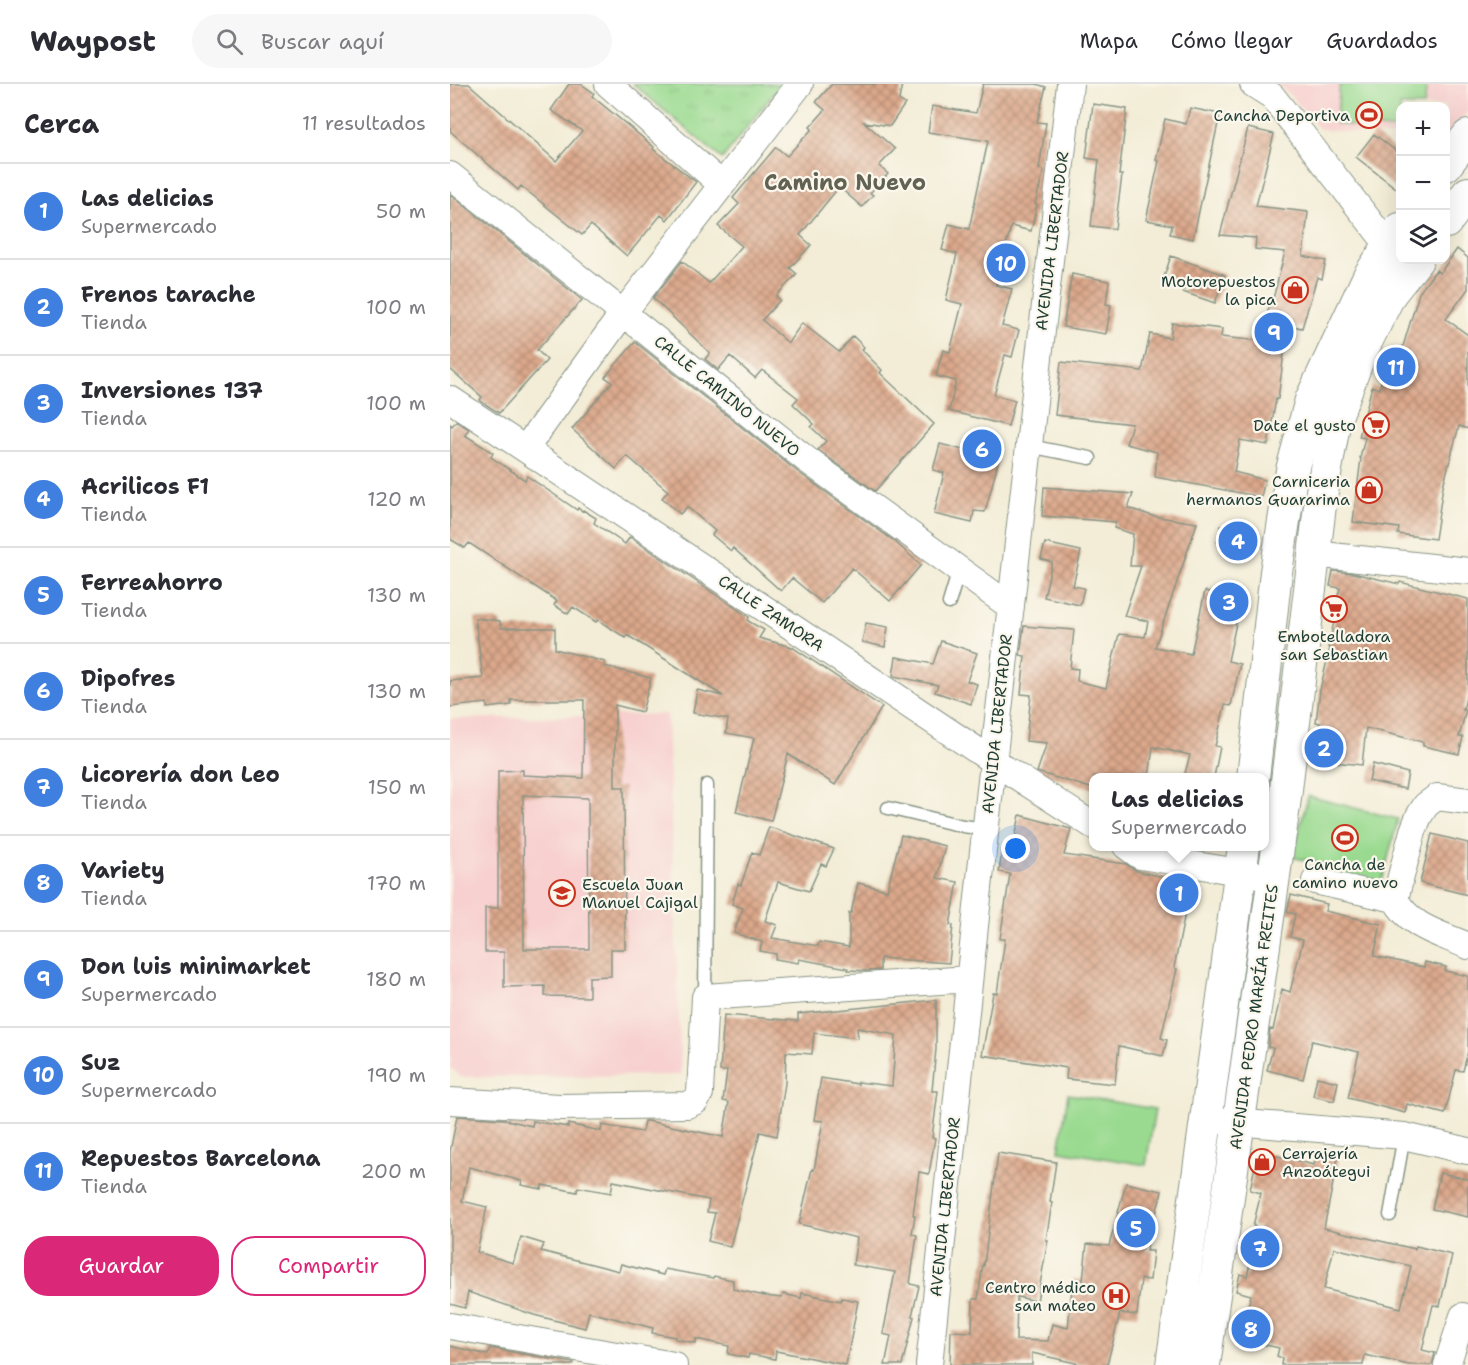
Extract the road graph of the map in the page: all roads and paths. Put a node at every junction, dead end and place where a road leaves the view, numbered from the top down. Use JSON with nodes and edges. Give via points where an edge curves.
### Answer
{"nodes":[{"id":1,"x":608,"y":84,"type":"edge"},
{"id":2,"x":800,"y":84,"type":"edge"},
{"id":3,"x":1070,"y":84,"type":"edge"},
{"id":4,"x":1253,"y":84,"type":"edge"},
{"id":5,"x":1468,"y":136,"type":"edge"},
{"id":6,"x":1450,"y":160,"type":"edge"},
{"id":7,"x":450,"y":175,"type":"edge"},
{"id":8,"x":722,"y":185,"type":"junction"},
{"id":9,"x":1468,"y":193,"type":"edge"},
{"id":10,"x":1450,"y":217,"type":"edge"},
{"id":11,"x":1395,"y":238,"type":"edge"},
{"id":12,"x":1414,"y":264,"type":"edge"},
{"id":13,"x":623,"y":313,"type":"junction"},
{"id":14,"x":450,"y":399,"type":"edge"},
{"id":15,"x":1029,"y":446,"type":"junction"},
{"id":16,"x":526,"y":448,"type":"junction"},
{"id":17,"x":1089,"y":458,"type":"dead end"},
{"id":18,"x":1314,"y":554,"type":"junction"},
{"id":19,"x":959,"y":570,"type":"junction"},
{"id":20,"x":1468,"y":571,"type":"edge"},
{"id":21,"x":949,"y":603,"type":"dead end"},
{"id":22,"x":1011,"y":607,"type":"junction"},
{"id":23,"x":993,"y":761,"type":"junction"},
{"id":24,"x":1253,"y":773,"type":"edge"},
{"id":25,"x":707,"y":785,"type":"dead end"},
{"id":26,"x":1468,"y":801,"type":"edge"},
{"id":27,"x":888,"y":808,"type":"dead end"},
{"id":28,"x":1089,"y":823,"type":"edge"},
{"id":29,"x":986,"y":829,"type":"junction"},
{"id":30,"x":1133,"y":851,"type":"edge"},
{"id":31,"x":1243,"y":860,"type":"edge"},
{"id":32,"x":1274,"y":877,"type":"junction"},
{"id":33,"x":1315,"y":881,"type":"dead end"},
{"id":34,"x":1395,"y":899,"type":"junction"},
{"id":35,"x":1468,"y":946,"type":"edge"},
{"id":36,"x":969,"y":979,"type":"junction"},
{"id":37,"x":705,"y":997,"type":"junction"},
{"id":38,"x":450,"y":1101,"type":"edge"},
{"id":39,"x":1207,"y":1119,"type":"junction"},
{"id":40,"x":1239,"y":1122,"type":"junction"},
{"id":41,"x":1404,"y":1136,"type":"junction"},
{"id":42,"x":1468,"y":1151,"type":"edge"},
{"id":43,"x":1390,"y":1215,"type":"dead end"},
{"id":44,"x":1463,"y":1316,"type":"dead end"},
{"id":45,"x":450,"y":1326,"type":"edge"},
{"id":46,"x":674,"y":1365,"type":"edge"},
{"id":47,"x":929,"y":1365,"type":"edge"},
{"id":48,"x":1172,"y":1365,"type":"edge"},
{"id":49,"x":1204,"y":1365,"type":"edge"},
{"id":50,"x":1447,"y":1365,"type":"edge"}],
"edges":[{"from":1,"to":8,"type":"street"},
{"from":2,"to":8,"type":"street"},
{"from":3,"to":15,"type":"street","name":"AVENIDA LIBERTADOR"},
{"from":4,"to":11,"type":"street","via":[[1272,96]]},
{"from":5,"to":6,"type":"street"},
{"from":7,"to":13,"type":"street","name":"CALLE CAMINO NUEVO"},
{"from":8,"to":13,"type":"street"},
{"from":9,"to":10,"type":"street"},
{"from":11,"to":24,"type":"street","via":[[1369,276],[1311,400],[1292,470]]},
{"from":12,"to":18,"type":"street","name":"AVENIDA PEDRO MARÍA FREITES","via":[[1390,294],[1360,354],[1335,419]]},
{"from":13,"to":16,"type":"street"},
{"from":13,"to":19,"type":"street","name":"CALLE CAMINO NUEVO","via":[[807,460]]},
{"from":14,"to":16,"type":"street","name":"CALLE ZAMORA"},
{"from":15,"to":17,"type":"lane"},
{"from":15,"to":22,"type":"street","name":"AVENIDA LIBERTADOR"},
{"from":16,"to":23,"type":"street","name":"CALLE ZAMORA"},
{"from":18,"to":20,"type":"street"},
{"from":18,"to":32,"type":"street","name":"AVENIDA PEDRO MARÍA FREITES"},
{"from":19,"to":21,"type":"lane"},
{"from":19,"to":22,"type":"street","name":"CALLE CAMINO NUEVO"},
{"from":22,"to":23,"type":"street","name":"AVENIDA LIBERTADOR"},
{"from":23,"to":28,"type":"street","name":"CALLE ZAMORA"},
{"from":23,"to":29,"type":"street","name":"AVENIDA LIBERTADOR"},
{"from":25,"to":37,"type":"lane"},
{"from":26,"to":34,"type":"street","via":[[1437,797],[1426,805],[1413,831]]},
{"from":27,"to":29,"type":"lane"},
{"from":29,"to":36,"type":"street","name":"AVENIDA LIBERTADOR"},
{"from":30,"to":31,"type":"street","via":[[1140,856]]},
{"from":31,"to":32,"type":"street"},
{"from":31,"to":39,"type":"street","name":"AVENIDA PEDRO MARÍA FREITES"},
{"from":32,"to":40,"type":"street","name":"AVENIDA PEDRO MARÍA FREITES"},
{"from":33,"to":34,"type":"street"},
{"from":34,"to":35,"type":"street","via":[[1412,922]]},
{"from":36,"to":37,"type":"street"},
{"from":36,"to":47,"type":"street","name":"AVENIDA LIBERTADOR"},
{"from":37,"to":38,"type":"street","via":[[700,1093],[696,1101],[687,1105],[560,1107]]},
{"from":39,"to":40,"type":"street"},
{"from":39,"to":48,"type":"street","name":"AVENIDA PEDRO MARÍA FREITES"},
{"from":40,"to":41,"type":"street"},
{"from":40,"to":49,"type":"street","name":"AVENIDA PEDRO MARÍA FREITES"},
{"from":41,"to":42,"type":"street"},
{"from":41,"to":43,"type":"lane"},
{"from":44,"to":50,"type":"street"},
{"from":45,"to":46,"type":"street"}]}
